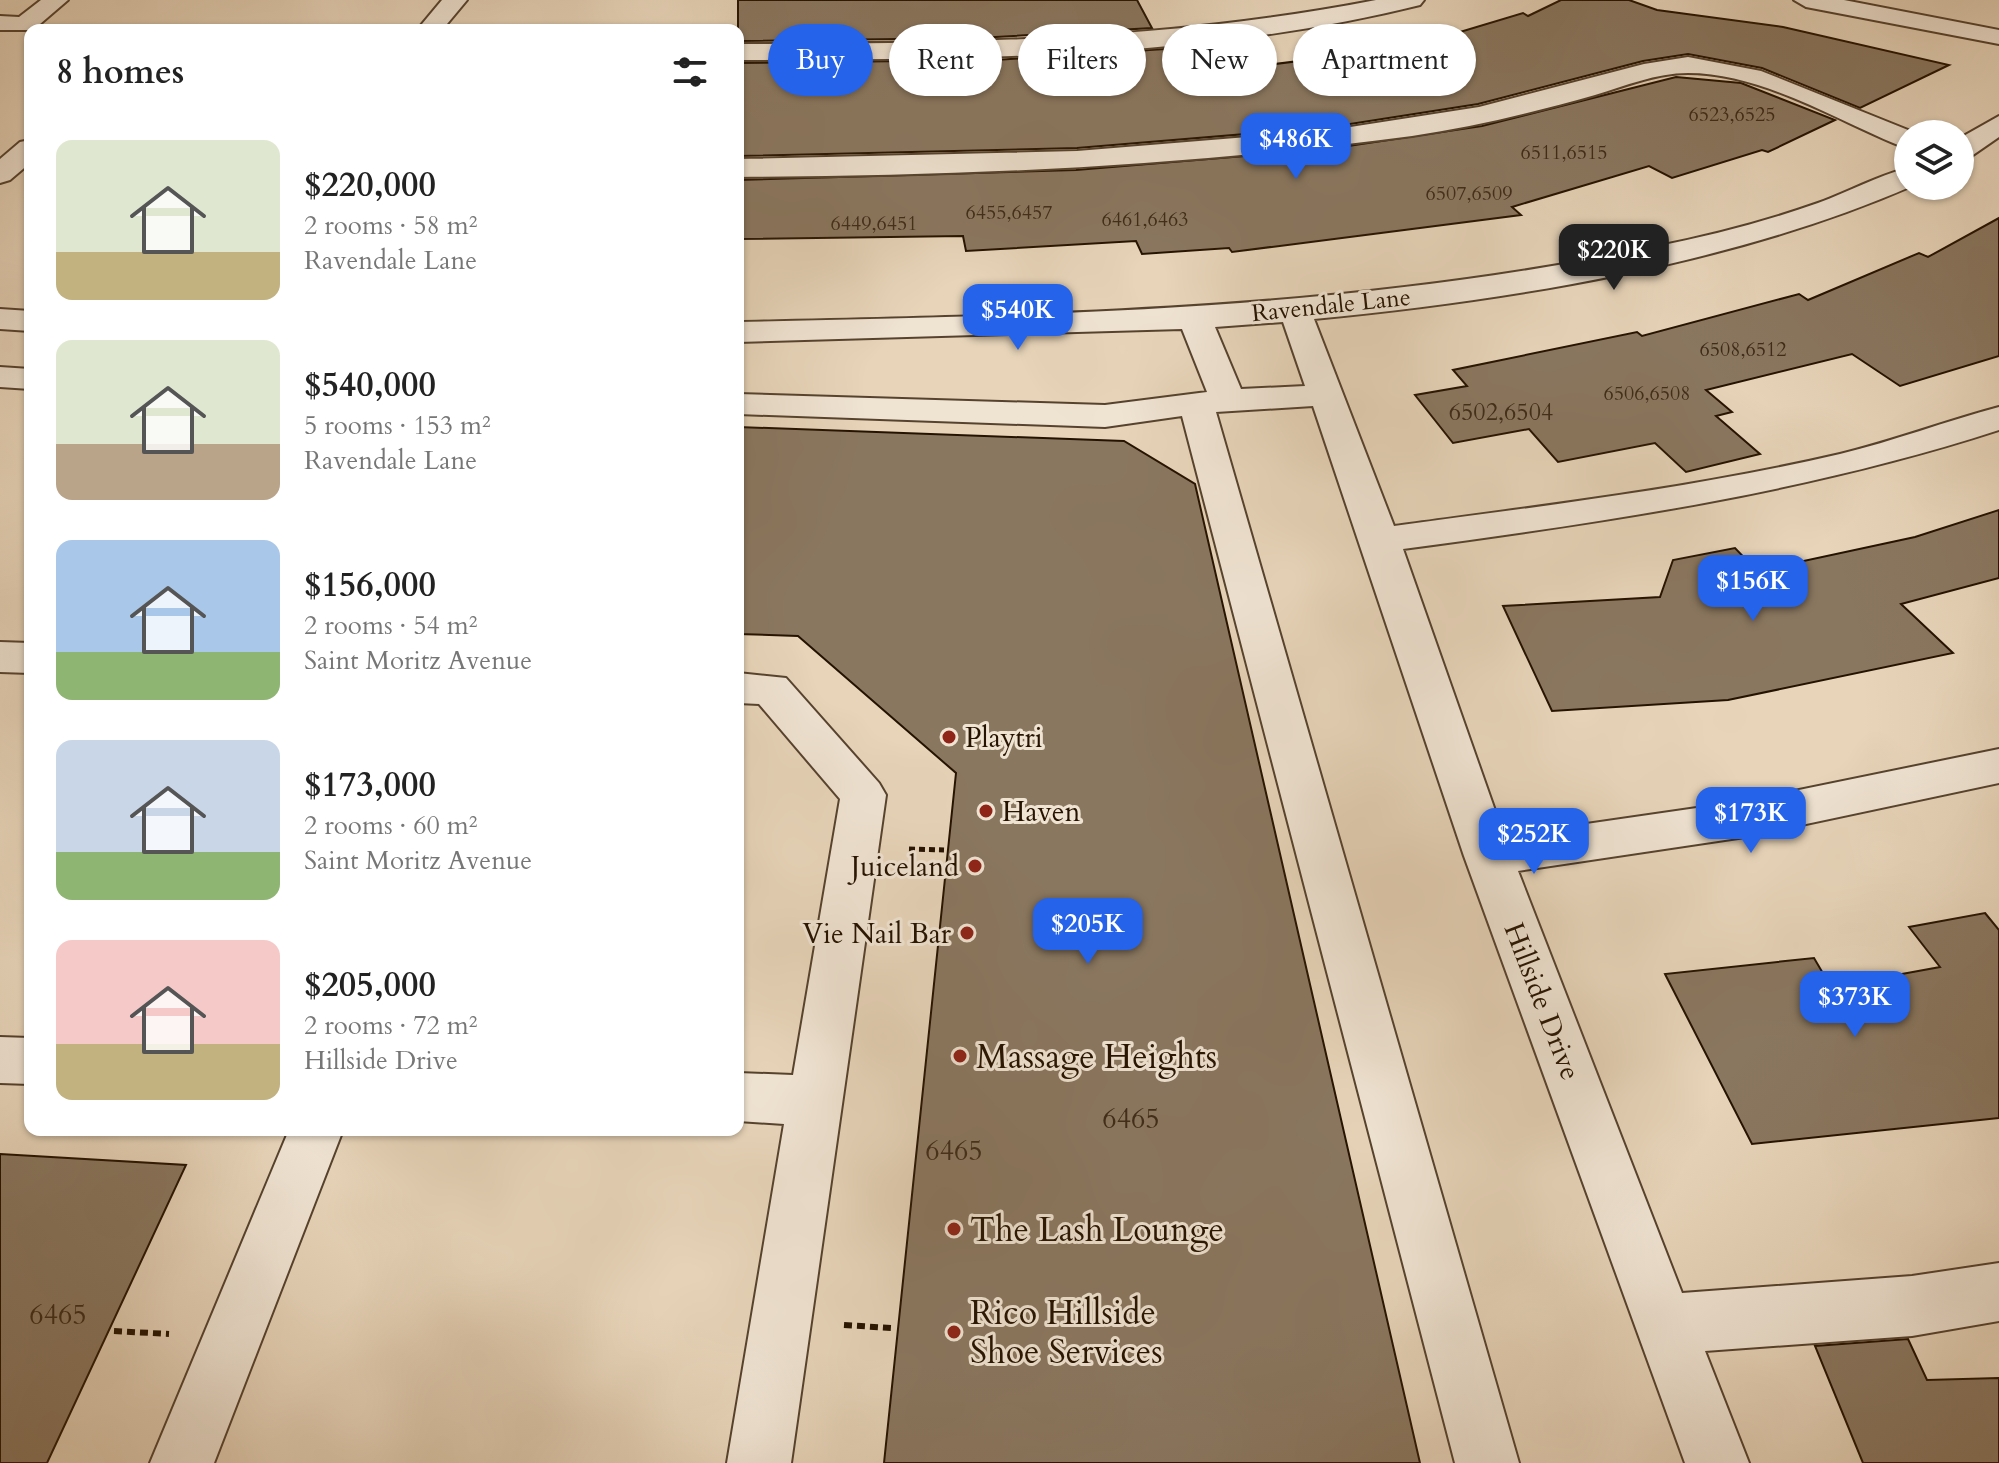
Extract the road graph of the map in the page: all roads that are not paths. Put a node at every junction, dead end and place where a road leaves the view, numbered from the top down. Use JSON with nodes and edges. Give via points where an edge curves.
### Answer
{"nodes":[{"id":1,"x":56,"y":0,"type":"edge"},
{"id":2,"x":455,"y":0,"type":"edge"},
{"id":3,"x":1412,"y":0,"type":"edge"},
{"id":4,"x":1806,"y":0,"type":"edge"},
{"id":5,"x":0,"y":23,"type":"edge"},
{"id":6,"x":25,"y":24,"type":"edge"},
{"id":7,"x":434,"y":24,"type":"edge"},
{"id":8,"x":24,"y":25,"type":"edge"},
{"id":9,"x":1999,"y":37,"type":"edge"},
{"id":10,"x":744,"y":52,"type":"edge"},
{"id":11,"x":1999,"y":124,"type":"edge"},
{"id":12,"x":0,"y":132,"type":"edge"},
{"id":13,"x":1894,"y":133,"type":"edge"},
{"id":14,"x":24,"y":134,"type":"edge"},
{"id":15,"x":1974,"y":141,"type":"edge"},
{"id":16,"x":24,"y":153,"type":"edge"},
{"id":17,"x":744,"y":168,"type":"edge"},
{"id":18,"x":0,"y":174,"type":"edge"},
{"id":19,"x":1894,"y":182,"type":"edge"},
{"id":20,"x":1295,"y":311,"type":"junction"},
{"id":21,"x":1194,"y":317,"type":"junction"},
{"id":22,"x":0,"y":319,"type":"edge"},
{"id":23,"x":24,"y":321,"type":"edge"},
{"id":24,"x":744,"y":332,"type":"edge"},
{"id":25,"x":0,"y":377,"type":"edge"},
{"id":26,"x":24,"y":379,"type":"edge"},
{"id":27,"x":1326,"y":395,"type":"junction"},
{"id":28,"x":1212,"y":402,"type":"junction"},
{"id":29,"x":744,"y":404,"type":"edge"},
{"id":30,"x":1999,"y":418,"type":"edge"},
{"id":31,"x":1380,"y":540,"type":"junction"},
{"id":32,"x":0,"y":657,"type":"edge"},
{"id":33,"x":24,"y":658,"type":"edge"},
{"id":34,"x":744,"y":688,"type":"edge"},
{"id":35,"x":1999,"y":766,"type":"edge"},
{"id":36,"x":1488,"y":856,"type":"junction"},
{"id":37,"x":0,"y":1060,"type":"edge"},
{"id":38,"x":24,"y":1061,"type":"edge"},
{"id":39,"x":744,"y":1097,"type":"edge"},
{"id":40,"x":817,"y":1101,"type":"junction"},
{"id":41,"x":314,"y":1136,"type":"edge"},
{"id":42,"x":1999,"y":1292,"type":"edge"},
{"id":43,"x":1664,"y":1324,"type":"junction"},
{"id":44,"x":182,"y":1463,"type":"edge"},
{"id":45,"x":759,"y":1463,"type":"edge"},
{"id":46,"x":1487,"y":1463,"type":"edge"},
{"id":47,"x":1717,"y":1463,"type":"edge"}],
"edges":[{"from":1,"to":6,"type":"street"},
{"from":2,"to":7,"type":"street"},
{"from":3,"to":10,"type":"street","via":[[1346,15],[1204,34]]},
{"from":4,"to":9,"type":"street"},
{"from":5,"to":8,"type":"street"},
{"from":11,"to":15,"type":"street"},
{"from":12,"to":14,"type":"street"},
{"from":13,"to":17,"type":"street","via":[[1749,76],[1705,66],[1662,65],[1467,118],[1307,142],[1153,157]]},
{"from":16,"to":18,"type":"street"},
{"from":19,"to":20,"type":"street","name":"Ravendale Lane","via":[[1804,216],[1675,254],[1488,287]]},
{"from":20,"to":21,"type":"street","name":"Ravendale Lane"},
{"from":20,"to":27,"type":"street","name":"Hillside Drive"},
{"from":21,"to":24,"type":"street","name":"Ravendale Lane"},
{"from":21,"to":28,"type":"street"},
{"from":22,"to":23,"type":"street"},
{"from":25,"to":26,"type":"street"},
{"from":27,"to":28,"type":"street"},
{"from":27,"to":31,"type":"street","name":"Hillside Drive"},
{"from":28,"to":29,"type":"street","via":[[1105,416]]},
{"from":28,"to":46,"type":"street"},
{"from":30,"to":31,"type":"street","via":[[1799,475],[1608,509]]},
{"from":31,"to":36,"type":"street","name":"Hillside Drive"},
{"from":32,"to":33,"type":"street"},
{"from":34,"to":40,"type":"street","via":[[771,689],[863,795]]},
{"from":35,"to":36,"type":"street","via":[[1799,811]]},
{"from":36,"to":43,"type":"street","name":"Hillside Drive"},
{"from":37,"to":38,"type":"street"},
{"from":39,"to":40,"type":"street"},
{"from":40,"to":45,"type":"street"},
{"from":41,"to":44,"type":"street"},
{"from":42,"to":43,"type":"street","via":[[1912,1306]]},
{"from":43,"to":47,"type":"street","name":"Hillside Drive"}]}
